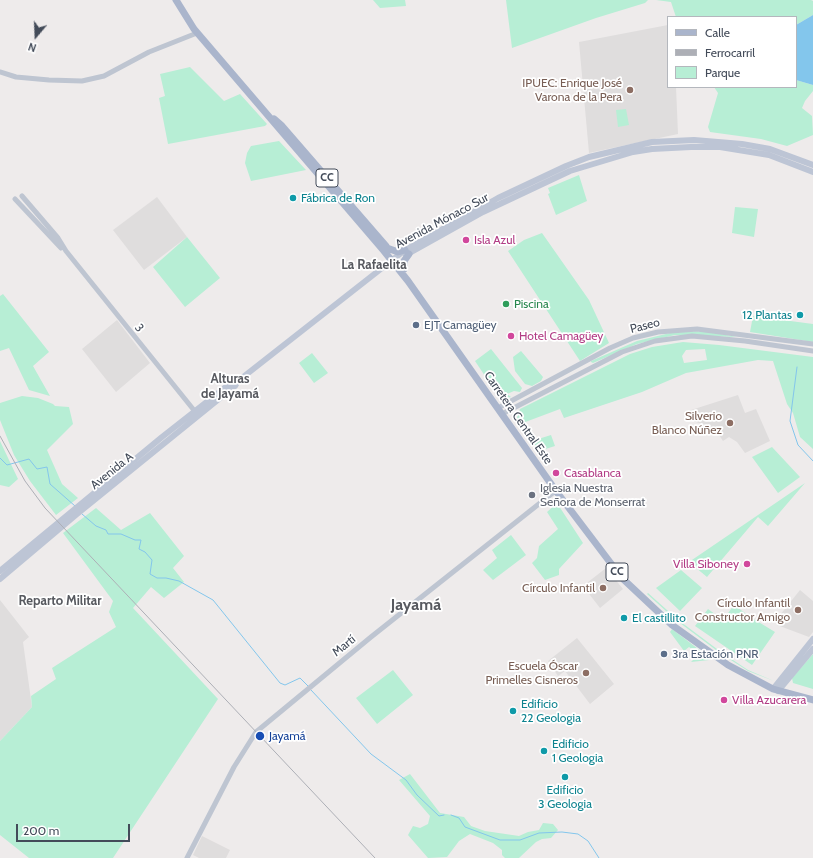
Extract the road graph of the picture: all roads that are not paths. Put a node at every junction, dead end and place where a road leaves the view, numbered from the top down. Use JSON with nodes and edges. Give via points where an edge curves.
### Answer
{"nodes":[{"id":1,"x":176,"y":0,"type":"edge"},
{"id":2,"x":197,"y":33,"type":"junction"},
{"id":3,"x":0,"y":72,"type":"edge"},
{"id":4,"x":264,"y":111,"type":"junction"},
{"id":5,"x":813,"y":165,"type":"edge"},
{"id":6,"x":813,"y":172,"type":"edge"},
{"id":7,"x":22,"y":196,"type":"dead end"},
{"id":8,"x":15,"y":199,"type":"dead end"},
{"id":9,"x":499,"y":200,"type":"junction"},
{"id":10,"x":482,"y":209,"type":"junction"},
{"id":11,"x":439,"y":230,"type":"junction"},
{"id":12,"x":438,"y":237,"type":"junction"},
{"id":13,"x":387,"y":248,"type":"junction"},
{"id":14,"x":66,"y":252,"type":"junction"},
{"id":15,"x":407,"y":252,"type":"junction"},
{"id":16,"x":394,"y":260,"type":"junction"},
{"id":17,"x":404,"y":269,"type":"junction"},
{"id":18,"x":813,"y":344,"type":"edge"},
{"id":19,"x":813,"y":351,"type":"edge"},
{"id":20,"x":583,"y":361,"type":"junction"},
{"id":21,"x":588,"y":369,"type":"junction"},
{"id":22,"x":502,"y":410,"type":"junction"},
{"id":23,"x":197,"y":414,"type":"junction"},
{"id":24,"x":558,"y":489,"type":"junction"},
{"id":25,"x":78,"y":509,"type":"junction"},
{"id":26,"x":0,"y":571,"type":"edge"},
{"id":27,"x":0,"y":579,"type":"edge"},
{"id":28,"x":813,"y":639,"type":"edge"},
{"id":29,"x":813,"y":649,"type":"edge"},
{"id":30,"x":777,"y":688,"type":"junction"},
{"id":31,"x":813,"y":697,"type":"edge"},
{"id":32,"x":813,"y":700,"type":"edge"},
{"id":33,"x":187,"y":858,"type":"edge"}],
"edges":[{"from":1,"to":2,"type":"main road","name":"Carretera Central Este","number":"CC"},
{"from":2,"to":3,"type":"street","via":[[149,52],[104,76],[82,81],[16,77]]},
{"from":2,"to":4,"type":"main road","name":"Carretera Central Este","number":"CC"},
{"from":4,"to":13,"type":"main road","name":"Carretera Central Este","number":"CC","via":[[282,126]]},
{"from":4,"to":16,"type":"main road","name":"Carretera Central Este","number":"CC"},
{"from":5,"to":9,"type":"main road","name":"Avenida Mónaco Sur","via":[[770,149],[742,144],[694,140],[652,142],[589,157],[560,168]]},
{"from":6,"to":9,"type":"main road","name":"Avenida Mónaco Sur","via":[[768,155],[720,147],[652,149],[570,171]]},
{"from":7,"to":14,"type":"street","name":"3","via":[[58,238]]},
{"from":8,"to":14,"type":"street","name":"3"},
{"from":9,"to":10,"type":"main road","name":"Avenida Mónaco Sur"},
{"from":10,"to":11,"type":"main road","name":"Avenida Mónaco Sur"},
{"from":10,"to":12,"type":"main road","name":"Avenida Mónaco Sur"},
{"from":11,"to":12,"type":"main road"},
{"from":11,"to":15,"type":"main road","name":"Avenida Mónaco Sur"},
{"from":12,"to":15,"type":"main road","name":"Avenida Mónaco Sur"},
{"from":13,"to":15,"type":"main road"},
{"from":13,"to":16,"type":"main road","name":"Carretera Central Este","number":"CC"},
{"from":14,"to":23,"type":"street","name":"3"},
{"from":15,"to":16,"type":"main road","name":"Avenida Mónaco Sur"},
{"from":15,"to":17,"type":"main road"},
{"from":16,"to":17,"type":"main road","name":"Carretera Central Este","number":"CC"},
{"from":16,"to":22,"type":"main road","name":"Carretera Central Este","number":"CC"},
{"from":16,"to":23,"type":"main road","name":"Avenida A","via":[[238,381],[232,382]]},
{"from":17,"to":22,"type":"main road","name":"Carretera Central Este","number":"CC"},
{"from":18,"to":20,"type":"street","name":"Paseo","via":[[724,331],[674,330],[633,338]]},
{"from":19,"to":21,"type":"street","name":"Paseo","via":[[718,338],[675,337],[622,352]]},
{"from":20,"to":21,"type":"street"},
{"from":20,"to":22,"type":"street","name":"Paseo"},
{"from":21,"to":22,"type":"street","name":"Paseo"},
{"from":22,"to":24,"type":"main road","name":"Carretera Central Este","number":"CC"},
{"from":23,"to":25,"type":"main road","name":"Avenida A"},
{"from":24,"to":30,"type":"main road","name":"Carretera Central Este","number":"CC","via":[[613,561],[653,603],[722,657]]},
{"from":24,"to":33,"type":"street","name":"Martí","via":[[252,736]]},
{"from":25,"to":26,"type":"main road","name":"Avenida A"},
{"from":25,"to":27,"type":"main road","name":"Avenida A"},
{"from":28,"to":30,"type":"main road"},
{"from":29,"to":30,"type":"main road"},
{"from":30,"to":31,"type":"main road","name":"Carretera Central Este","number":"CC"},
{"from":30,"to":32,"type":"main road","name":"Carretera Central Este","number":"CC"}]}
